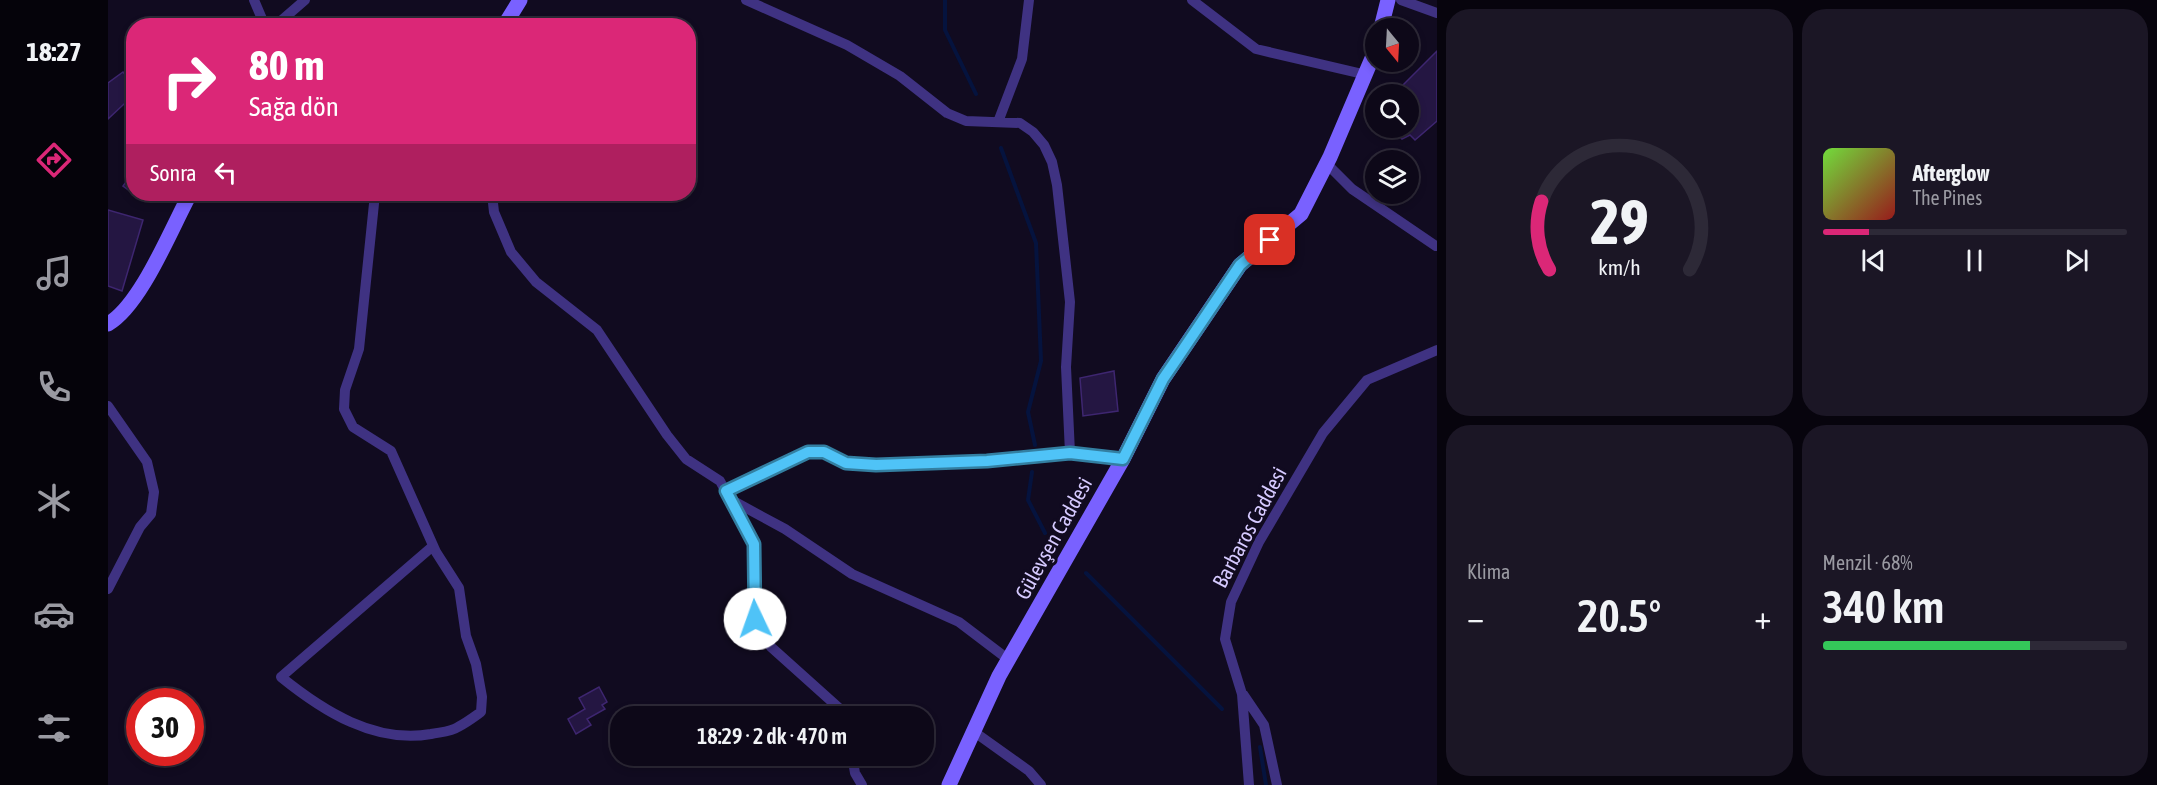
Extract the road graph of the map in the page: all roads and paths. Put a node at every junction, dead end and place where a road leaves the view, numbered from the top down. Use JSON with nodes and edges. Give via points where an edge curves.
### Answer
{"nodes":[{"id":1,"x":254,"y":0,"type":"edge"},
{"id":2,"x":305,"y":0,"type":"edge"},
{"id":3,"x":520,"y":0,"type":"edge"},
{"id":4,"x":746,"y":0,"type":"edge"},
{"id":5,"x":1029,"y":0,"type":"edge"},
{"id":6,"x":1192,"y":0,"type":"edge"},
{"id":7,"x":1388,"y":0,"type":"edge"},
{"id":8,"x":1401,"y":0,"type":"edge"},
{"id":9,"x":1437,"y":13,"type":"edge"},
{"id":10,"x":262,"y":18,"type":"edge"},
{"id":11,"x":284,"y":18,"type":"edge"},
{"id":12,"x":509,"y":18,"type":"edge"},
{"id":13,"x":1384,"y":18,"type":"edge"},
{"id":14,"x":1368,"y":72,"type":"edge"},
{"id":15,"x":1367,"y":75,"type":"junction"},
{"id":16,"x":998,"y":122,"type":"junction"},
{"id":17,"x":1326,"y":164,"type":"junction"},
{"id":18,"x":185,"y":201,"type":"edge"},
{"id":19,"x":374,"y":201,"type":"edge"},
{"id":20,"x":493,"y":201,"type":"edge"},
{"id":21,"x":1437,"y":246,"type":"edge"},
{"id":22,"x":108,"y":324,"type":"edge"},
{"id":23,"x":1437,"y":350,"type":"edge"},
{"id":24,"x":108,"y":406,"type":"edge"},
{"id":25,"x":1070,"y":453,"type":"junction"},
{"id":26,"x":1123,"y":459,"type":"junction"},
{"id":27,"x":729,"y":496,"type":"junction"},
{"id":28,"x":433,"y":546,"type":"junction"},
{"id":29,"x":108,"y":589,"type":"edge"},
{"id":30,"x":1009,"y":660,"type":"junction"},
{"id":31,"x":1242,"y":694,"type":"junction"},
{"id":32,"x":837,"y":706,"type":"edge"},
{"id":33,"x":973,"y":731,"type":"junction"},
{"id":34,"x":854,"y":766,"type":"edge"},
{"id":35,"x":862,"y":785,"type":"edge"},
{"id":36,"x":949,"y":785,"type":"edge"},
{"id":37,"x":1041,"y":785,"type":"edge"},
{"id":38,"x":1249,"y":785,"type":"edge"},
{"id":39,"x":1277,"y":785,"type":"edge"}],
"edges":[{"from":1,"to":10,"type":"street"},
{"from":2,"to":11,"type":"street"},
{"from":3,"to":12,"type":"street"},
{"from":4,"to":16,"type":"street","via":[[847,45],[900,76],[947,113],[966,121]]},
{"from":5,"to":16,"type":"street","via":[[1022,59]]},
{"from":6,"to":15,"type":"street","via":[[1256,49]]},
{"from":7,"to":13,"type":"street"},
{"from":8,"to":9,"type":"street"},
{"from":14,"to":15,"type":"street","name":"Gülevşen Caddesi"},
{"from":15,"to":17,"type":"street","name":"Gülevşen Caddesi"},
{"from":16,"to":25,"type":"street","via":[[1020,123],[1033,132],[1044,145],[1055,174],[1070,302],[1066,367]]},
{"from":17,"to":21,"type":"street","via":[[1352,189]]},
{"from":17,"to":26,"type":"street","name":"Gülevşen Caddesi","via":[[1300,214],[1240,265],[1163,379]]},
{"from":18,"to":22,"type":"street","via":[[139,292]]},
{"from":19,"to":28,"type":"street","via":[[358,349],[345,390],[344,409],[353,427],[391,451]]},
{"from":20,"to":27,"type":"street","via":[[494,212],[517,259],[536,282],[597,330],[686,459],[720,481]]},
{"from":23,"to":31,"type":"street","name":"Barbaros Caddesi","via":[[1367,380],[1323,433],[1259,542],[1231,602],[1225,639]]},
{"from":24,"to":29,"type":"street","via":[[147,462],[154,492],[151,514],[140,527]]},
{"from":25,"to":26,"type":"street"},
{"from":25,"to":27,"type":"street","via":[[876,465],[846,463],[824,452],[808,452]]},
{"from":26,"to":30,"type":"street","name":"Gülevşen Caddesi"},
{"from":27,"to":30,"type":"street","via":[[852,574],[959,622]]},
{"from":27,"to":32,"type":"street","via":[[754,544],[755,619],[771,647]]},
{"from":28,"to":28,"type":"street","via":[[459,588],[466,636],[482,697],[481,712],[456,729],[413,738],[393,736],[366,730],[310,700],[281,677]]},
{"from":30,"to":33,"type":"street","name":"Gülevşen Caddesi"},
{"from":31,"to":38,"type":"street","name":"Barbaros Caddesi"},
{"from":31,"to":39,"type":"street","via":[[1264,725]]},
{"from":33,"to":36,"type":"street","name":"Gülevşen Caddesi"},
{"from":33,"to":37,"type":"street","via":[[1029,771]]},
{"from":34,"to":35,"type":"street"}]}
